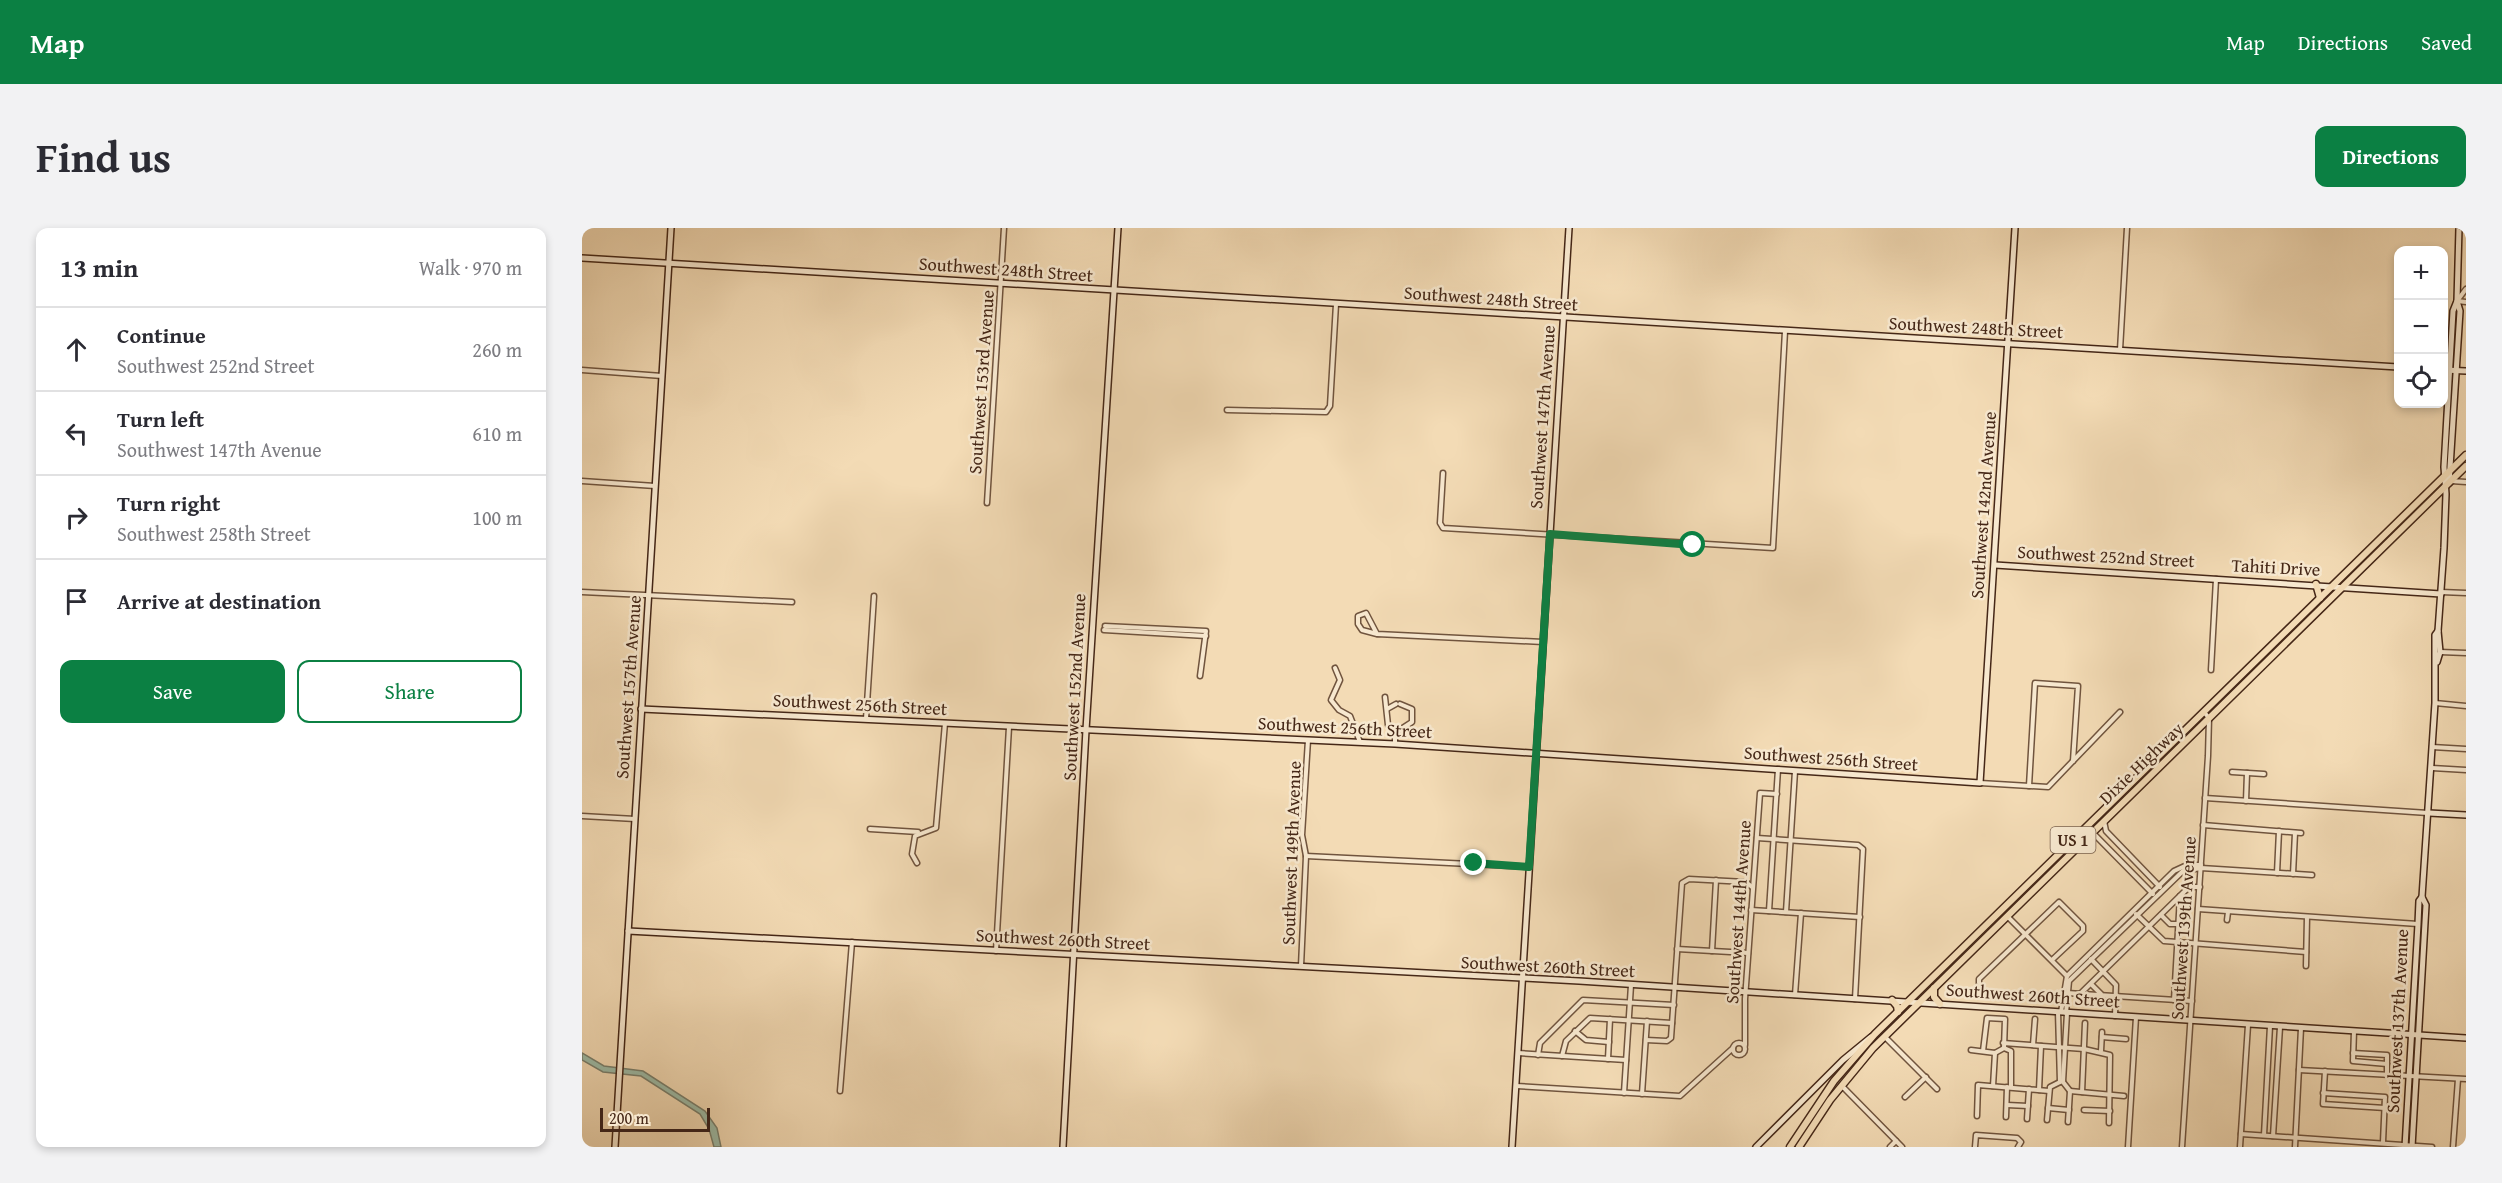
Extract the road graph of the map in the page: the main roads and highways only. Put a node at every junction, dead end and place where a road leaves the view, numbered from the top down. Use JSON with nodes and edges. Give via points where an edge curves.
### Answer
{"nodes":[{"id":1,"x":2466,"y":455,"type":"edge"},
{"id":2,"x":2466,"y":466,"type":"edge"},
{"id":3,"x":2446,"y":481,"type":"junction"},
{"id":4,"x":2425,"y":495,"type":"junction"},
{"id":5,"x":2397,"y":534,"type":"junction"},
{"id":6,"x":2316,"y":584,"type":"road end"},
{"id":7,"x":2320,"y":598,"type":"junction"},
{"id":8,"x":1934,"y":988,"type":"junction"},
{"id":9,"x":1892,"y":1000,"type":"road end"},
{"id":10,"x":1940,"y":1004,"type":"road end"},
{"id":11,"x":1898,"y":1012,"type":"junction"},
{"id":12,"x":1834,"y":1081,"type":"junction"},
{"id":13,"x":1841,"y":1085,"type":"junction"},
{"id":14,"x":1790,"y":1147,"type":"edge"},
{"id":15,"x":1799,"y":1147,"type":"edge"}],
"edges":[{"from":1,"to":3,"type":"highway","name":"Dixie Highway","number":"US 1"},
{"from":2,"to":3,"type":"highway","name":"Dixie Highway","number":"US 1"},
{"from":3,"to":4,"type":"highway","name":"Dixie Highway","number":"US 1"},
{"from":3,"to":5,"type":"highway","name":"Dixie Highway","number":"US 1"},
{"from":4,"to":5,"type":"highway","via":[[2399,526]]},
{"from":4,"to":7,"type":"highway","name":"Dixie Highway","number":"US 1"},
{"from":5,"to":8,"type":"highway","name":"Dixie Highway","number":"US 1"},
{"from":6,"to":7,"type":"highway"},
{"from":7,"to":11,"type":"highway","name":"Dixie Highway","number":"US 1"},
{"from":8,"to":10,"type":"highway","via":[[1934,997]]},
{"from":8,"to":13,"type":"highway","name":"Dixie Highway","number":"US 1"},
{"from":9,"to":11,"type":"highway"},
{"from":11,"to":12,"type":"highway","name":"Dixie Highway","number":"US 1"},
{"from":12,"to":13,"type":"highway"},
{"from":12,"to":14,"type":"highway","number":"US 1"},
{"from":13,"to":15,"type":"highway","number":"US 1"}]}
